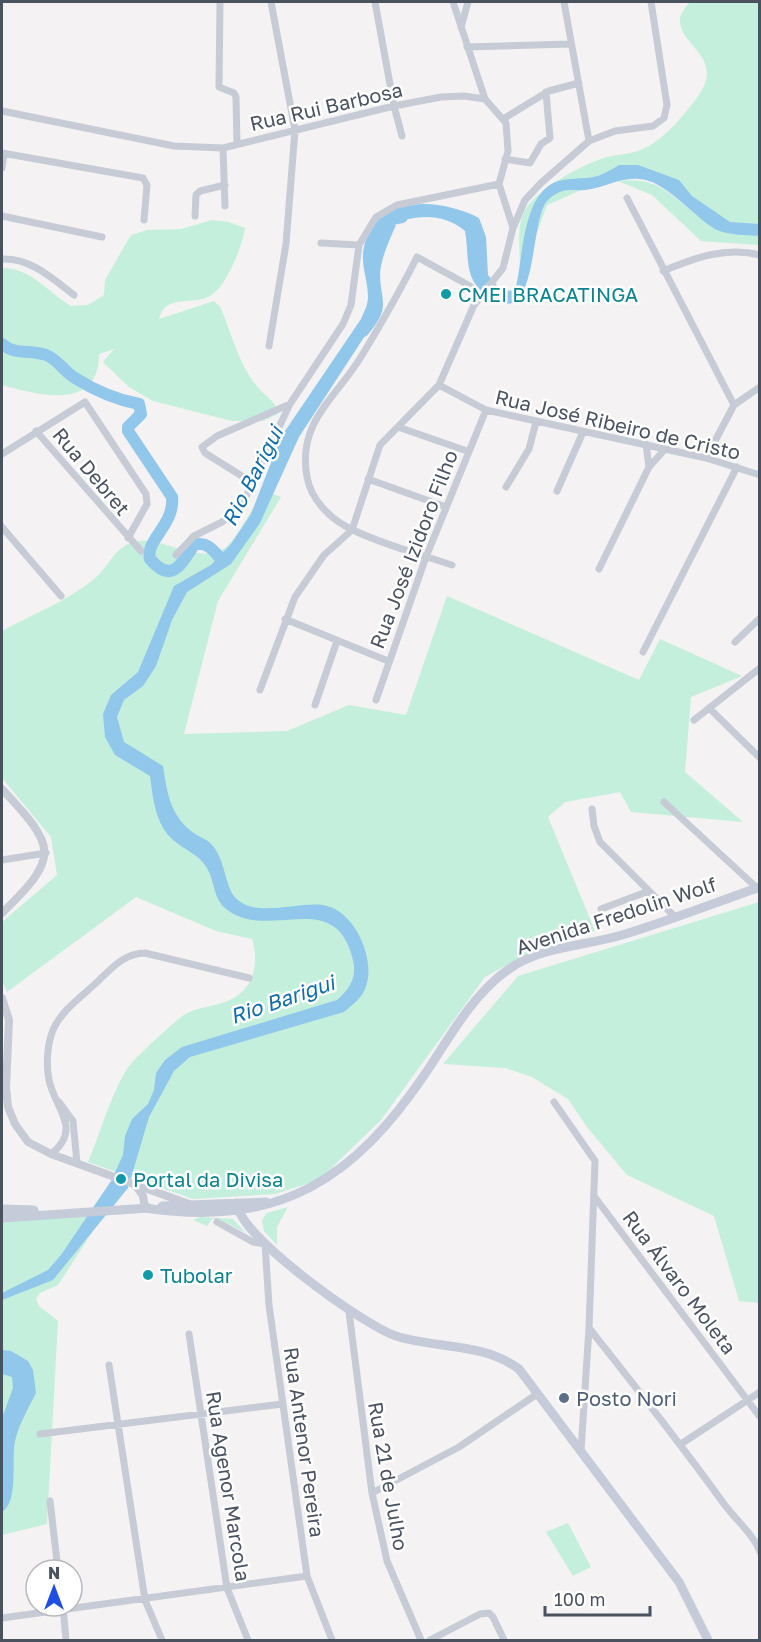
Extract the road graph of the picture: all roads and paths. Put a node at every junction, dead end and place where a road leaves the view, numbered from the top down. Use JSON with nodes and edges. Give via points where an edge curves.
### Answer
{"nodes":[{"id":1,"x":220,"y":2,"type":"edge"},
{"id":2,"x":272,"y":2,"type":"edge"},
{"id":3,"x":375,"y":2,"type":"edge"},
{"id":4,"x":453,"y":2,"type":"edge"},
{"id":5,"x":468,"y":2,"type":"edge"},
{"id":6,"x":564,"y":2,"type":"edge"},
{"id":7,"x":651,"y":2,"type":"edge"},
{"id":8,"x":461,"y":27,"type":"junction"},
{"id":9,"x":571,"y":44,"type":"junction"},
{"id":10,"x":467,"y":47,"type":"junction"},
{"id":11,"x":579,"y":82,"type":"junction"},
{"id":12,"x":546,"y":92,"type":"junction"},
{"id":13,"x":485,"y":99,"type":"junction"},
{"id":14,"x":394,"y":106,"type":"junction"},
{"id":15,"x":2,"y":111,"type":"edge"},
{"id":16,"x":503,"y":119,"type":"junction"},
{"id":17,"x":295,"y":130,"type":"junction"},
{"id":18,"x":402,"y":136,"type":"dead end"},
{"id":19,"x":589,"y":141,"type":"junction"},
{"id":20,"x":237,"y":144,"type":"junction"},
{"id":21,"x":223,"y":148,"type":"junction"},
{"id":22,"x":3,"y":154,"type":"edge"},
{"id":23,"x":505,"y":159,"type":"junction"},
{"id":24,"x":2,"y":168,"type":"edge"},
{"id":25,"x":499,"y":184,"type":"junction"},
{"id":26,"x":225,"y":185,"type":"junction"},
{"id":27,"x":627,"y":198,"type":"dead end"},
{"id":28,"x":225,"y":206,"type":"dead end"},
{"id":29,"x":2,"y":216,"type":"edge"},
{"id":30,"x":195,"y":216,"type":"dead end"},
{"id":31,"x":144,"y":220,"type":"dead end"},
{"id":32,"x":513,"y":228,"type":"junction"},
{"id":33,"x":102,"y":237,"type":"dead end"},
{"id":34,"x":321,"y":243,"type":"dead end"},
{"id":35,"x":359,"y":245,"type":"junction"},
{"id":36,"x":759,"y":255,"type":"edge"},
{"id":37,"x":2,"y":259,"type":"edge"},
{"id":38,"x":663,"y":271,"type":"junction"},
{"id":39,"x":74,"y":295,"type":"dead end"},
{"id":40,"x":481,"y":295,"type":"junction"},
{"id":41,"x":268,"y":346,"type":"dead end"},
{"id":42,"x":439,"y":385,"type":"junction"},
{"id":43,"x":759,"y":387,"type":"edge"},
{"id":44,"x":290,"y":405,"type":"junction"},
{"id":45,"x":734,"y":405,"type":"junction"},
{"id":46,"x":486,"y":410,"type":"junction"},
{"id":47,"x":536,"y":422,"type":"junction"},
{"id":48,"x":398,"y":428,"type":"junction"},
{"id":49,"x":36,"y":431,"type":"junction"},
{"id":50,"x":584,"y":432,"type":"junction"},
{"id":51,"x":646,"y":444,"type":"junction"},
{"id":52,"x":665,"y":449,"type":"junction"},
{"id":53,"x":467,"y":451,"type":"junction"},
{"id":54,"x":2,"y":454,"type":"edge"},
{"id":55,"x":706,"y":458,"type":"junction"},
{"id":56,"x":649,"y":467,"type":"junction"},
{"id":57,"x":737,"y":467,"type":"junction"},
{"id":58,"x":759,"y":475,"type":"edge"},
{"id":59,"x":368,"y":479,"type":"junction"},
{"id":60,"x":253,"y":483,"type":"junction"},
{"id":61,"x":506,"y":487,"type":"dead end"},
{"id":62,"x":556,"y":491,"type":"dead end"},
{"id":63,"x":446,"y":507,"type":"junction"},
{"id":64,"x":2,"y":527,"type":"edge"},
{"id":65,"x":352,"y":530,"type":"junction"},
{"id":66,"x":125,"y":535,"type":"junction"},
{"id":67,"x":141,"y":551,"type":"dead end"},
{"id":68,"x":176,"y":555,"type":"dead end"},
{"id":69,"x":426,"y":557,"type":"junction"},
{"id":70,"x":452,"y":565,"type":"dead end"},
{"id":71,"x":599,"y":569,"type":"dead end"},
{"id":72,"x":61,"y":596,"type":"dead end"},
{"id":73,"x":759,"y":618,"type":"edge"},
{"id":74,"x":285,"y":619,"type":"junction"},
{"id":75,"x":337,"y":641,"type":"junction"},
{"id":76,"x":735,"y":642,"type":"dead end"},
{"id":77,"x":643,"y":652,"type":"dead end"},
{"id":78,"x":388,"y":661,"type":"junction"},
{"id":79,"x":759,"y":668,"type":"edge"},
{"id":80,"x":260,"y":690,"type":"dead end"},
{"id":81,"x":376,"y":700,"type":"dead end"},
{"id":82,"x":315,"y":705,"type":"dead end"},
{"id":83,"x":709,"y":708,"type":"junction"},
{"id":84,"x":694,"y":720,"type":"dead end"},
{"id":85,"x":759,"y":758,"type":"edge"},
{"id":86,"x":2,"y":789,"type":"edge"},
{"id":87,"x":664,"y":802,"type":"dead end"},
{"id":88,"x":592,"y":809,"type":"dead end"},
{"id":89,"x":46,"y":853,"type":"junction"},
{"id":90,"x":2,"y":860,"type":"edge"},
{"id":91,"x":758,"y":888,"type":"edge"},
{"id":92,"x":649,"y":891,"type":"junction"},
{"id":93,"x":601,"y":909,"type":"dead end"},
{"id":94,"x":2,"y":913,"type":"edge"},
{"id":95,"x":675,"y":917,"type":"junction"},
{"id":96,"x":249,"y":978,"type":"dead end"},
{"id":97,"x":2,"y":998,"type":"edge"},
{"id":98,"x":57,"y":1100,"type":"junction"},
{"id":99,"x":554,"y":1102,"type":"dead end"},
{"id":100,"x":63,"y":1142,"type":"junction"},
{"id":101,"x":75,"y":1146,"type":"junction"},
{"id":102,"x":51,"y":1154,"type":"junction"},
{"id":103,"x":77,"y":1163,"type":"junction"},
{"id":104,"x":135,"y":1186,"type":"junction"},
{"id":105,"x":594,"y":1196,"type":"junction"},
{"id":106,"x":189,"y":1204,"type":"junction"},
{"id":107,"x":243,"y":1207,"type":"junction"},
{"id":108,"x":145,"y":1208,"type":"junction"},
{"id":109,"x":2,"y":1209,"type":"edge"},
{"id":110,"x":84,"y":1212,"type":"junction"},
{"id":111,"x":2,"y":1218,"type":"edge"},
{"id":112,"x":217,"y":1222,"type":"dead end"},
{"id":113,"x":258,"y":1235,"type":"junction"},
{"id":114,"x":265,"y":1244,"type":"junction"},
{"id":115,"x":349,"y":1312,"type":"junction"},
{"id":116,"x":589,"y":1328,"type":"junction"},
{"id":117,"x":189,"y":1334,"type":"dead end"},
{"id":118,"x":109,"y":1365,"type":"dead end"},
{"id":119,"x":759,"y":1392,"type":"edge"},
{"id":120,"x":537,"y":1394,"type":"junction"},
{"id":121,"x":748,"y":1399,"type":"junction"},
{"id":122,"x":282,"y":1404,"type":"junction"},
{"id":123,"x":200,"y":1413,"type":"junction"},
{"id":124,"x":759,"y":1417,"type":"edge"},
{"id":125,"x":582,"y":1418,"type":"junction"},
{"id":126,"x":119,"y":1424,"type":"junction"},
{"id":127,"x":565,"y":1431,"type":"junction"},
{"id":128,"x":40,"y":1434,"type":"dead end"},
{"id":129,"x":681,"y":1444,"type":"junction"},
{"id":130,"x":581,"y":1451,"type":"junction"},
{"id":131,"x":372,"y":1493,"type":"junction"},
{"id":132,"x":50,"y":1501,"type":"dead end"},
{"id":133,"x":759,"y":1552,"type":"edge"},
{"id":134,"x":57,"y":1558,"type":"edge"},
{"id":135,"x":307,"y":1576,"type":"junction"},
{"id":136,"x":227,"y":1588,"type":"junction"},
{"id":137,"x":145,"y":1600,"type":"junction"},
{"id":138,"x":84,"y":1606,"type":"edge"},
{"id":139,"x":24,"y":1614,"type":"edge"},
{"id":140,"x":2,"y":1618,"type":"edge"},
{"id":141,"x":64,"y":1618,"type":"edge"},
{"id":142,"x":66,"y":1641,"type":"edge"},
{"id":143,"x":162,"y":1641,"type":"edge"},
{"id":144,"x":248,"y":1641,"type":"edge"},
{"id":145,"x":332,"y":1641,"type":"edge"},
{"id":146,"x":421,"y":1641,"type":"edge"},
{"id":147,"x":430,"y":1641,"type":"edge"},
{"id":148,"x":504,"y":1641,"type":"edge"},
{"id":149,"x":708,"y":1641,"type":"edge"}],
"edges":[{"from":1,"to":20,"type":"street","via":[[219,87],[236,97]]},
{"from":2,"to":17,"type":"street"},
{"from":3,"to":14,"type":"street"},
{"from":4,"to":8,"type":"street"},
{"from":5,"to":8,"type":"street"},
{"from":6,"to":9,"type":"street"},
{"from":7,"to":19,"type":"street","via":[[667,105],[664,118],[652,126],[615,131]]},
{"from":8,"to":10,"type":"street"},
{"from":9,"to":10,"type":"street"},
{"from":9,"to":11,"type":"street"},
{"from":10,"to":13,"type":"street"},
{"from":11,"to":12,"type":"street"},
{"from":11,"to":19,"type":"street"},
{"from":12,"to":16,"type":"street"},
{"from":12,"to":23,"type":"street","via":[[550,138],[541,144],[530,163]]},
{"from":13,"to":14,"type":"street","name":"Rua Rui Barbosa","via":[[441,97]]},
{"from":13,"to":16,"type":"street"},
{"from":14,"to":17,"type":"street","name":"Rua Rui Barbosa"},
{"from":14,"to":18,"type":"street"},
{"from":15,"to":21,"type":"street","name":"Rua Rui Barbosa","via":[[174,146]]},
{"from":16,"to":23,"type":"street","via":[[508,137]]},
{"from":17,"to":20,"type":"street","name":"Rua Rui Barbosa"},
{"from":17,"to":41,"type":"street","via":[[286,244]]},
{"from":19,"to":32,"type":"street","via":[[525,200]]},
{"from":20,"to":21,"type":"street","name":"Rua Rui Barbosa"},
{"from":21,"to":26,"type":"street"},
{"from":22,"to":24,"type":"street"},
{"from":22,"to":31,"type":"street","via":[[143,178],[147,185]]},
{"from":23,"to":25,"type":"street"},
{"from":25,"to":32,"type":"street"},
{"from":25,"to":35,"type":"street","via":[[397,205],[376,217]]},
{"from":26,"to":28,"type":"street"},
{"from":26,"to":30,"type":"street","via":[[196,195]]},
{"from":27,"to":38,"type":"street"},
{"from":29,"to":33,"type":"street"},
{"from":32,"to":40,"type":"street","via":[[502,268]]},
{"from":34,"to":35,"type":"street"},
{"from":35,"to":44,"type":"street","via":[[351,305],[343,324]]},
{"from":36,"to":38,"type":"street","via":[[725,252],[691,259]]},
{"from":37,"to":39,"type":"street","via":[[23,260],[39,268]]},
{"from":38,"to":45,"type":"street"},
{"from":40,"to":42,"type":"street"},
{"from":40,"to":65,"type":"street","via":[[417,257],[360,359],[319,414],[306,441],[308,486],[315,500]]},
{"from":42,"to":46,"type":"street","name":"Rua José Ribeiro de Cristo"},
{"from":42,"to":48,"type":"street"},
{"from":43,"to":45,"type":"street"},
{"from":44,"to":60,"type":"street"},
{"from":44,"to":60,"type":"street","via":[[217,436],[202,447],[205,453]]},
{"from":45,"to":55,"type":"street"},
{"from":46,"to":47,"type":"street","name":"Rua José Ribeiro de Cristo"},
{"from":46,"to":53,"type":"street","name":"Rua José Izidoro Filho"},
{"from":47,"to":50,"type":"street","name":"Rua José Ribeiro de Cristo"},
{"from":47,"to":61,"type":"street","via":[[529,449]]},
{"from":48,"to":53,"type":"street"},
{"from":48,"to":59,"type":"street","via":[[380,445]]},
{"from":49,"to":54,"type":"street"},
{"from":49,"to":66,"type":"street","name":"Rua Debret"},
{"from":49,"to":66,"type":"street","via":[[85,402],[146,494],[147,504]]},
{"from":50,"to":51,"type":"street","name":"Rua José Ribeiro de Cristo"},
{"from":50,"to":62,"type":"street"},
{"from":51,"to":52,"type":"street","name":"Rua José Ribeiro de Cristo"},
{"from":51,"to":56,"type":"street"},
{"from":52,"to":55,"type":"street","name":"Rua José Ribeiro de Cristo"},
{"from":52,"to":56,"type":"street"},
{"from":53,"to":63,"type":"street","name":"Rua José Izidoro Filho"},
{"from":55,"to":57,"type":"street","name":"Rua José Ribeiro de Cristo"},
{"from":56,"to":71,"type":"street"},
{"from":57,"to":58,"type":"street","name":"Rua José Ribeiro de Cristo"},
{"from":57,"to":77,"type":"street"},
{"from":59,"to":63,"type":"street"},
{"from":59,"to":65,"type":"street"},
{"from":60,"to":68,"type":"street","via":[[242,505],[222,522],[194,536]]},
{"from":63,"to":69,"type":"street","name":"Rua José Izidoro Filho"},
{"from":64,"to":72,"type":"street"},
{"from":65,"to":69,"type":"street"},
{"from":65,"to":74,"type":"street","via":[[306,578]]},
{"from":66,"to":67,"type":"street","name":"Rua Debret"},
{"from":69,"to":70,"type":"street"},
{"from":69,"to":78,"type":"street","name":"Rua José Izidoro Filho"},
{"from":73,"to":76,"type":"street"},
{"from":74,"to":75,"type":"street"},
{"from":74,"to":80,"type":"street"},
{"from":75,"to":78,"type":"street"},
{"from":75,"to":82,"type":"street"},
{"from":78,"to":81,"type":"street","name":"Rua José Izidoro Filho"},
{"from":79,"to":83,"type":"street"},
{"from":83,"to":84,"type":"street"},
{"from":83,"to":85,"type":"street"},
{"from":86,"to":89,"type":"street","via":[[32,822],[43,839]]},
{"from":87,"to":91,"type":"street"},
{"from":88,"to":92,"type":"street","via":[[600,842]]},
{"from":89,"to":90,"type":"street"},
{"from":89,"to":94,"type":"street","via":[[32,884]]},
{"from":91,"to":95,"type":"main road","name":"Avenida Fredolin Wolf"},
{"from":92,"to":93,"type":"street"},
{"from":92,"to":95,"type":"street"},
{"from":95,"to":107,"type":"main road","name":"Avenida Fredolin Wolf","via":[[620,936],[538,954],[511,967],[486,987],[415,1089],[335,1175],[296,1196]]},
{"from":96,"to":98,"type":"street","via":[[145,952],[132,953],[58,1020],[47,1057],[49,1081]]},
{"from":97,"to":102,"type":"street","via":[[9,1020],[8,1107],[28,1142]]},
{"from":98,"to":100,"type":"street","via":[[66,1128]]},
{"from":98,"to":101,"type":"street","via":[[73,1121]]},
{"from":99,"to":105,"type":"street","via":[[595,1161]]},
{"from":100,"to":101,"type":"street"},
{"from":100,"to":102,"type":"street"},
{"from":101,"to":103,"type":"street"},
{"from":102,"to":103,"type":"street"},
{"from":103,"to":104,"type":"street"},
{"from":104,"to":106,"type":"street"},
{"from":104,"to":108,"type":"street","via":[[143,1196]]},
{"from":105,"to":116,"type":"street"},
{"from":105,"to":121,"type":"street","name":"Rua Álvaro Moleta"},
{"from":106,"to":107,"type":"main road","name":"Avenida Fredolin Wolf"},
{"from":106,"to":108,"type":"main road","name":"Avenida Fredolin Wolf"},
{"from":107,"to":108,"type":"main road","name":"Avenida Fredolin Wolf","via":[[187,1212]]},
{"from":107,"to":113,"type":"main road"},
{"from":107,"to":113,"type":"main road"},
{"from":108,"to":110,"type":"main road","name":"Avenida Fredolin Wolf"},
{"from":109,"to":110,"type":"main road","name":"Avenida Fredolin Wolf"},
{"from":110,"to":111,"type":"main road","name":"Avenida Fredolin Wolf"},
{"from":112,"to":114,"type":"street","via":[[253,1242]]},
{"from":113,"to":114,"type":"main road"},
{"from":114,"to":115,"type":"main road"},
{"from":114,"to":122,"type":"street","name":"Rua Antenor Pereira"},
{"from":115,"to":120,"type":"main road","via":[[398,1336],[489,1352],[519,1369]]},
{"from":115,"to":131,"type":"street","name":"Rua 21 de Julho"},
{"from":116,"to":125,"type":"street"},
{"from":116,"to":129,"type":"street"},
{"from":117,"to":123,"type":"street","name":"Rua Agenor Marcola"},
{"from":118,"to":126,"type":"street"},
{"from":119,"to":121,"type":"street"},
{"from":120,"to":127,"type":"main road"},
{"from":120,"to":131,"type":"street","via":[[459,1447]]},
{"from":121,"to":124,"type":"street","name":"Rua Álvaro Moleta"},
{"from":121,"to":129,"type":"street"},
{"from":122,"to":123,"type":"street"},
{"from":122,"to":135,"type":"street","name":"Rua Antenor Pereira"},
{"from":123,"to":126,"type":"street"},
{"from":123,"to":136,"type":"street","name":"Rua Agenor Marcola"},
{"from":125,"to":127,"type":"street","via":[[579,1425]]},
{"from":125,"to":130,"type":"street"},
{"from":126,"to":128,"type":"street"},
{"from":126,"to":137,"type":"street"},
{"from":127,"to":130,"type":"main road"},
{"from":129,"to":133,"type":"street"},
{"from":130,"to":149,"type":"main road","via":[[678,1582]]},
{"from":131,"to":146,"type":"street","name":"Rua 21 de Julho","via":[[387,1561]]},
{"from":132,"to":134,"type":"street"},
{"from":135,"to":136,"type":"street"},
{"from":135,"to":145,"type":"street","name":"Rua Antenor Pereira"},
{"from":136,"to":137,"type":"street"},
{"from":136,"to":144,"type":"street","name":"Rua Agenor Marcola"},
{"from":137,"to":138,"type":"street"},
{"from":137,"to":143,"type":"street"},
{"from":139,"to":140,"type":"street"},
{"from":141,"to":142,"type":"street"},
{"from":147,"to":148,"type":"street","via":[[489,1613]]}]}
